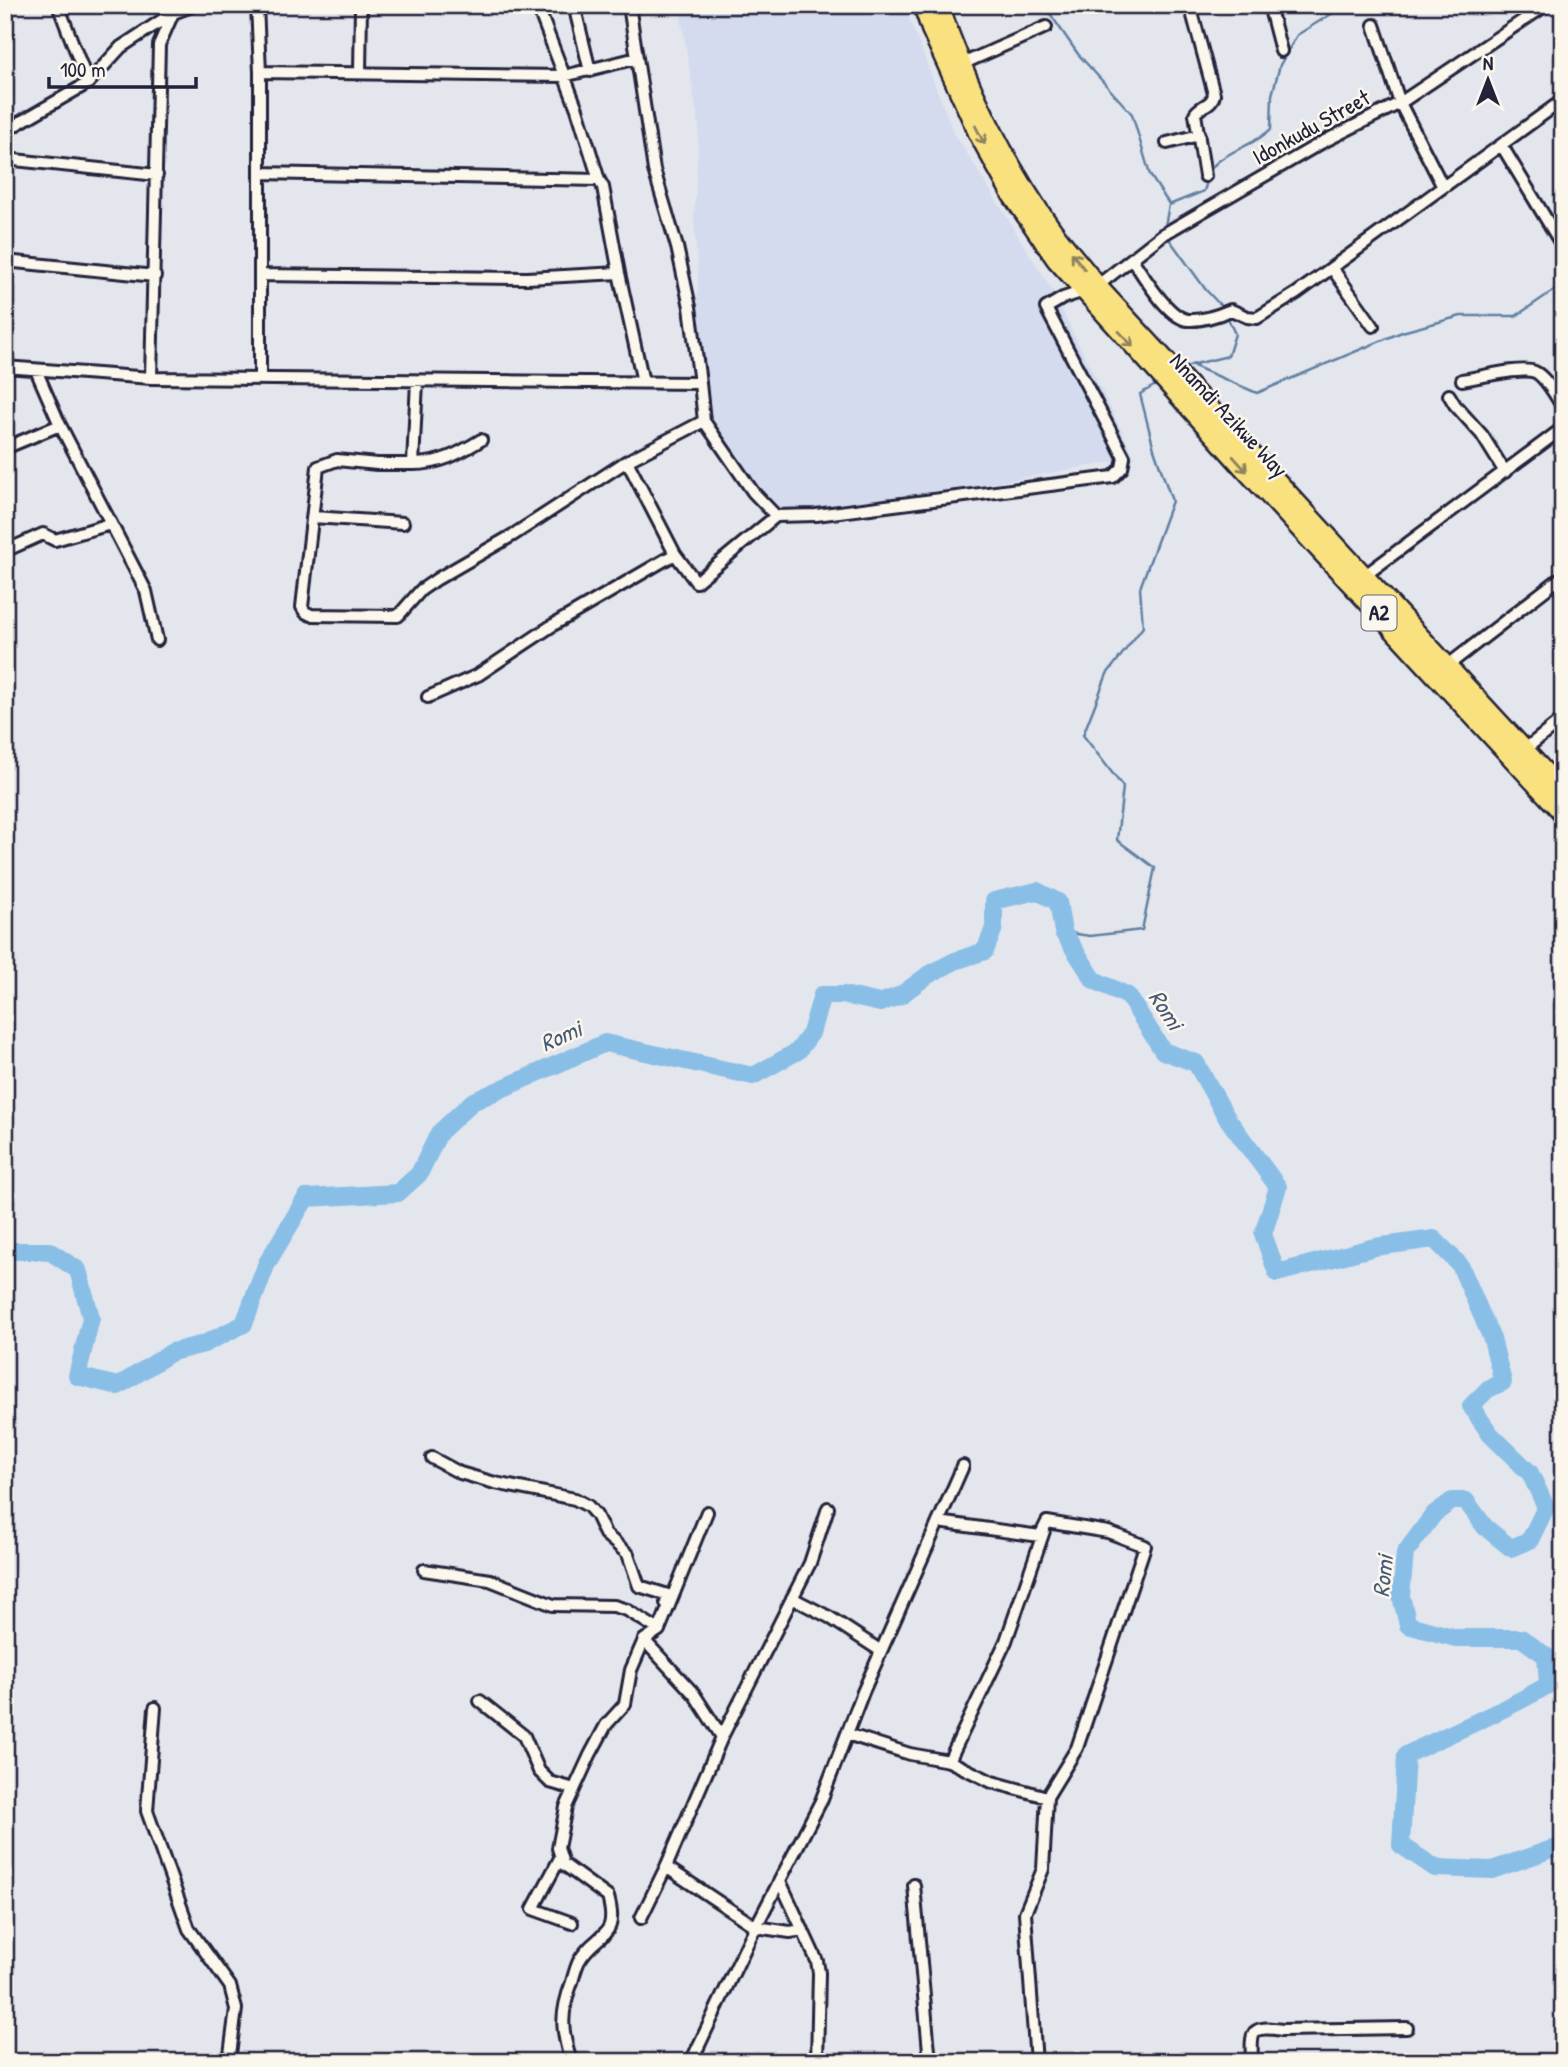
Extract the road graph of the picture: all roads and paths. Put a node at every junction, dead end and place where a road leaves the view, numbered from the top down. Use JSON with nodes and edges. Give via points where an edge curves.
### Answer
{"nodes":[{"id":1,"x":58,"y":5,"type":"edge"},
{"id":2,"x":194,"y":5,"type":"edge"},
{"id":3,"x":257,"y":5,"type":"edge"},
{"id":4,"x":361,"y":5,"type":"edge"},
{"id":5,"x":537,"y":5,"type":"edge"},
{"id":6,"x":573,"y":5,"type":"edge"},
{"id":7,"x":629,"y":5,"type":"edge"},
{"id":8,"x":923,"y":5,"type":"edge"},
{"id":9,"x":939,"y":5,"type":"edge"},
{"id":10,"x":1190,"y":5,"type":"edge"},
{"id":11,"x":1269,"y":5,"type":"edge"},
{"id":12,"x":1546,"y":5,"type":"edge"},
{"id":13,"x":172,"y":9,"type":"edge"},
{"id":14,"x":1374,"y":25,"type":"dead end"},
{"id":15,"x":1045,"y":27,"type":"dead end"},
{"id":16,"x":1281,"y":51,"type":"dead end"},
{"id":17,"x":637,"y":58,"type":"junction"},
{"id":18,"x":962,"y":64,"type":"junction"},
{"id":19,"x":590,"y":71,"type":"junction"},
{"id":20,"x":260,"y":72,"type":"junction"},
{"id":21,"x":360,"y":73,"type":"junction"},
{"id":22,"x":564,"y":76,"type":"junction"},
{"id":23,"x":88,"y":83,"type":"junction"},
{"id":24,"x":1563,"y":100,"type":"edge"},
{"id":25,"x":1400,"y":103,"type":"junction"},
{"id":26,"x":5,"y":131,"type":"edge"},
{"id":27,"x":1199,"y":135,"type":"junction"},
{"id":28,"x":1167,"y":143,"type":"dead end"},
{"id":29,"x":1502,"y":146,"type":"junction"},
{"id":30,"x":5,"y":159,"type":"edge"},
{"id":31,"x":260,"y":173,"type":"junction"},
{"id":32,"x":157,"y":175,"type":"junction"},
{"id":33,"x":1205,"y":176,"type":"dead end"},
{"id":34,"x":599,"y":180,"type":"junction"},
{"id":35,"x":1443,"y":187,"type":"junction"},
{"id":36,"x":1559,"y":231,"type":"edge"},
{"id":37,"x":1563,"y":247,"type":"edge"},
{"id":38,"x":1132,"y":259,"type":"junction"},
{"id":39,"x":5,"y":261,"type":"edge"},
{"id":40,"x":1332,"y":268,"type":"junction"},
{"id":41,"x":619,"y":273,"type":"junction"},
{"id":42,"x":260,"y":275,"type":"junction"},
{"id":43,"x":155,"y":276,"type":"junction"},
{"id":44,"x":1090,"y":288,"type":"junction"},
{"id":45,"x":1373,"y":326,"type":"dead end"},
{"id":46,"x":5,"y":367,"type":"edge"},
{"id":47,"x":36,"y":370,"type":"junction"},
{"id":48,"x":151,"y":378,"type":"junction"},
{"id":49,"x":260,"y":378,"type":"junction"},
{"id":50,"x":1462,"y":380,"type":"dead end"},
{"id":51,"x":417,"y":381,"type":"junction"},
{"id":52,"x":643,"y":382,"type":"junction"},
{"id":53,"x":700,"y":383,"type":"junction"},
{"id":54,"x":1449,"y":394,"type":"dead end"},
{"id":55,"x":1563,"y":407,"type":"edge"},
{"id":56,"x":704,"y":421,"type":"junction"},
{"id":57,"x":60,"y":425,"type":"junction"},
{"id":58,"x":1563,"y":428,"type":"edge"},
{"id":59,"x":481,"y":440,"type":"dead end"},
{"id":60,"x":5,"y":448,"type":"edge"},
{"id":61,"x":627,"y":461,"type":"junction"},
{"id":62,"x":413,"y":464,"type":"junction"},
{"id":63,"x":1505,"y":472,"type":"junction"},
{"id":64,"x":776,"y":516,"type":"junction"},
{"id":65,"x":313,"y":517,"type":"junction"},
{"id":66,"x":109,"y":520,"type":"junction"},
{"id":67,"x":403,"y":523,"type":"dead end"},
{"id":68,"x":5,"y":551,"type":"edge"},
{"id":69,"x":675,"y":554,"type":"junction"},
{"id":70,"x":1364,"y":576,"type":"junction"},
{"id":71,"x":1563,"y":576,"type":"edge"},
{"id":72,"x":157,"y":640,"type":"dead end"},
{"id":73,"x":1447,"y":666,"type":"junction"},
{"id":74,"x":428,"y":697,"type":"dead end"},
{"id":75,"x":1563,"y":719,"type":"edge"},
{"id":76,"x":1524,"y":750,"type":"junction"},
{"id":77,"x":1563,"y":792,"type":"edge"},
{"id":78,"x":1563,"y":813,"type":"edge"},
{"id":79,"x":432,"y":1458,"type":"dead end"},
{"id":80,"x":963,"y":1466,"type":"dead end"},
{"id":81,"x":828,"y":1508,"type":"dead end"},
{"id":82,"x":706,"y":1512,"type":"dead end"},
{"id":83,"x":939,"y":1522,"type":"junction"},
{"id":84,"x":1047,"y":1522,"type":"junction"},
{"id":85,"x":424,"y":1570,"type":"dead end"},
{"id":86,"x":792,"y":1598,"type":"junction"},
{"id":87,"x":659,"y":1630,"type":"junction"},
{"id":88,"x":644,"y":1640,"type":"junction"},
{"id":89,"x":881,"y":1651,"type":"junction"},
{"id":90,"x":480,"y":1700,"type":"dead end"},
{"id":91,"x":155,"y":1708,"type":"dead end"},
{"id":92,"x":847,"y":1734,"type":"junction"},
{"id":93,"x":722,"y":1737,"type":"junction"},
{"id":94,"x":949,"y":1761,"type":"junction"},
{"id":95,"x":574,"y":1789,"type":"junction"},
{"id":96,"x":1047,"y":1797,"type":"junction"},
{"id":97,"x":560,"y":1858,"type":"junction"},
{"id":98,"x":666,"y":1867,"type":"junction"},
{"id":99,"x":780,"y":1881,"type":"junction"},
{"id":100,"x":914,"y":1885,"type":"dead end"},
{"id":101,"x":641,"y":1918,"type":"dead end"},
{"id":102,"x":572,"y":1923,"type":"dead end"},
{"id":103,"x":756,"y":1927,"type":"junction"},
{"id":104,"x":803,"y":1930,"type":"junction"},
{"id":105,"x":1408,"y":2028,"type":"dead end"},
{"id":106,"x":569,"y":2057,"type":"edge"},
{"id":107,"x":229,"y":2062,"type":"edge"},
{"id":108,"x":558,"y":2062,"type":"edge"},
{"id":109,"x":691,"y":2062,"type":"edge"},
{"id":110,"x":817,"y":2062,"type":"edge"},
{"id":111,"x":930,"y":2062,"type":"edge"},
{"id":112,"x":1036,"y":2062,"type":"edge"},
{"id":113,"x":1252,"y":2062,"type":"edge"}],
"edges":[{"from":1,"to":23,"type":"street"},
{"from":2,"to":13,"type":"street"},
{"from":3,"to":20,"type":"street"},
{"from":4,"to":21,"type":"street"},
{"from":5,"to":22,"type":"street"},
{"from":6,"to":19,"type":"street"},
{"from":7,"to":17,"type":"street"},
{"from":8,"to":44,"type":"highway","name":"Nnamdi Azikwe Way","number":"A2","one_way":true,"via":[[979,135],[1012,195],[1056,259]]},
{"from":9,"to":18,"type":"highway","name":"Nnamdi Azikwe Way","number":"A2"},
{"from":10,"to":27,"type":"street","via":[[1214,94],[1195,114]]},
{"from":11,"to":16,"type":"street"},
{"from":12,"to":25,"type":"street","name":"Idonkudu Street"},
{"from":13,"to":23,"type":"street","via":[[121,47]]},
{"from":13,"to":32,"type":"street","via":[[159,45]]},
{"from":14,"to":25,"type":"street"},
{"from":15,"to":18,"type":"street"},
{"from":17,"to":19,"type":"street"},
{"from":17,"to":53,"type":"street","via":[[654,170],[690,307]]},
{"from":44,"to":18,"type":"highway","name":"Nnamdi Azikwe Way","number":"A2","one_way":true,"via":[[1030,194]]},
{"from":19,"to":22,"type":"street"},
{"from":20,"to":21,"type":"street"},
{"from":20,"to":31,"type":"street"},
{"from":21,"to":22,"type":"street"},
{"from":22,"to":34,"type":"street"},
{"from":23,"to":26,"type":"street"},
{"from":24,"to":29,"type":"street"},
{"from":25,"to":35,"type":"street"},
{"from":25,"to":38,"type":"street","name":"Idonkudu Street","via":[[1166,233]]},
{"from":27,"to":28,"type":"street"},
{"from":27,"to":33,"type":"street"},
{"from":29,"to":35,"type":"street"},
{"from":29,"to":36,"type":"street"},
{"from":30,"to":32,"type":"street"},
{"from":31,"to":34,"type":"street"},
{"from":31,"to":42,"type":"street"},
{"from":32,"to":43,"type":"street"},
{"from":34,"to":41,"type":"street"},
{"from":35,"to":40,"type":"street"},
{"from":36,"to":37,"type":"street"},
{"from":38,"to":40,"type":"street","via":[[1173,315],[1186,320],[1238,311],[1257,318]]},
{"from":38,"to":44,"type":"street","name":"Idonkudu Street"},
{"from":39,"to":43,"type":"street"},
{"from":40,"to":45,"type":"street"},
{"from":41,"to":42,"type":"street","via":[[527,278]]},
{"from":41,"to":52,"type":"street"},
{"from":42,"to":49,"type":"street"},
{"from":43,"to":48,"type":"street"},
{"from":44,"to":64,"type":"street","name":"Idonkudu Street","via":[[1046,308],[1124,457],[1122,468],[1113,477],[816,515]]},
{"from":44,"to":70,"type":"highway","name":"Nnamdi Azikwe Way","number":"A2"},
{"from":44,"to":78,"type":"highway","name":"Nnamdi Azikwe Way","number":"A2","one_way":true,"via":[[1243,467]]},
{"from":46,"to":47,"type":"street"},
{"from":47,"to":48,"type":"street"},
{"from":47,"to":57,"type":"street"},
{"from":48,"to":49,"type":"street"},
{"from":49,"to":51,"type":"street"},
{"from":50,"to":55,"type":"street","via":[[1534,371]]},
{"from":51,"to":52,"type":"street"},
{"from":51,"to":62,"type":"street"},
{"from":52,"to":53,"type":"street"},
{"from":53,"to":56,"type":"street"},
{"from":54,"to":63,"type":"street"},
{"from":56,"to":61,"type":"street"},
{"from":56,"to":64,"type":"street","via":[[753,492]]},
{"from":57,"to":60,"type":"street"},
{"from":57,"to":66,"type":"street"},
{"from":58,"to":63,"type":"street"},
{"from":59,"to":62,"type":"street","via":[[444,460]]},
{"from":61,"to":65,"type":"street","via":[[437,579],[398,616],[305,612]]},
{"from":61,"to":69,"type":"street"},
{"from":62,"to":65,"type":"street","via":[[337,460],[318,467]]},
{"from":63,"to":70,"type":"street"},
{"from":64,"to":69,"type":"street","via":[[696,582]]},
{"from":65,"to":67,"type":"street"},
{"from":66,"to":68,"type":"street","via":[[107,525],[55,540],[43,534]]},
{"from":66,"to":72,"type":"street","via":[[146,591]]},
{"from":69,"to":74,"type":"street","via":[[478,675]]},
{"from":70,"to":73,"type":"highway","name":"Nnamdi Azikwe Way","number":"A2"},
{"from":71,"to":73,"type":"street"},
{"from":73,"to":76,"type":"highway","name":"Nnamdi Azikwe Way","number":"A2"},
{"from":75,"to":76,"type":"street"},
{"from":76,"to":77,"type":"highway","name":"Nnamdi Azikwe Way","number":"A2"},
{"from":79,"to":87,"type":"street","via":[[472,1476],[575,1499],[588,1506],[605,1534],[628,1554],[639,1586],[668,1595]]},
{"from":80,"to":83,"type":"street"},
{"from":81,"to":86,"type":"street","via":[[810,1563]]},
{"from":82,"to":87,"type":"street"},
{"from":83,"to":84,"type":"street","via":[[1040,1536]]},
{"from":83,"to":89,"type":"street"},
{"from":84,"to":94,"type":"street","via":[[1006,1642]]},
{"from":84,"to":96,"type":"street","via":[[1108,1532],[1145,1546],[1077,1748]]},
{"from":85,"to":87,"type":"street","via":[[490,1580],[553,1605],[614,1606]]},
{"from":86,"to":89,"type":"street"},
{"from":86,"to":93,"type":"street"},
{"from":87,"to":88,"type":"street"},
{"from":88,"to":93,"type":"street","via":[[694,1694]]},
{"from":88,"to":95,"type":"street","via":[[631,1670],[625,1704],[606,1725]]},
{"from":89,"to":92,"type":"street"},
{"from":90,"to":95,"type":"street","via":[[524,1736],[539,1771],[550,1782]]},
{"from":91,"to":107,"type":"street","via":[[147,1811],[189,1929],[230,1986],[236,2009]]},
{"from":92,"to":94,"type":"street"},
{"from":92,"to":99,"type":"street","via":[[821,1801]]},
{"from":93,"to":98,"type":"street"},
{"from":94,"to":96,"type":"street","via":[[992,1782]]},
{"from":95,"to":97,"type":"street","via":[[566,1807]]},
{"from":96,"to":112,"type":"street","via":[[1043,1869],[1026,1913]]},
{"from":97,"to":102,"type":"street","via":[[533,1909]]},
{"from":97,"to":106,"type":"street","via":[[608,1897],[613,1917],[611,1927],[580,1960],[564,2004],[563,2035]]},
{"from":98,"to":101,"type":"street"},
{"from":98,"to":103,"type":"street"},
{"from":99,"to":103,"type":"street"},
{"from":99,"to":104,"type":"street"},
{"from":100,"to":111,"type":"street"},
{"from":103,"to":104,"type":"street"},
{"from":103,"to":109,"type":"street"},
{"from":104,"to":110,"type":"street","via":[[819,1973]]},
{"from":105,"to":113,"type":"street","via":[[1261,2027],[1251,2037]]},
{"from":106,"to":108,"type":"street"}]}
